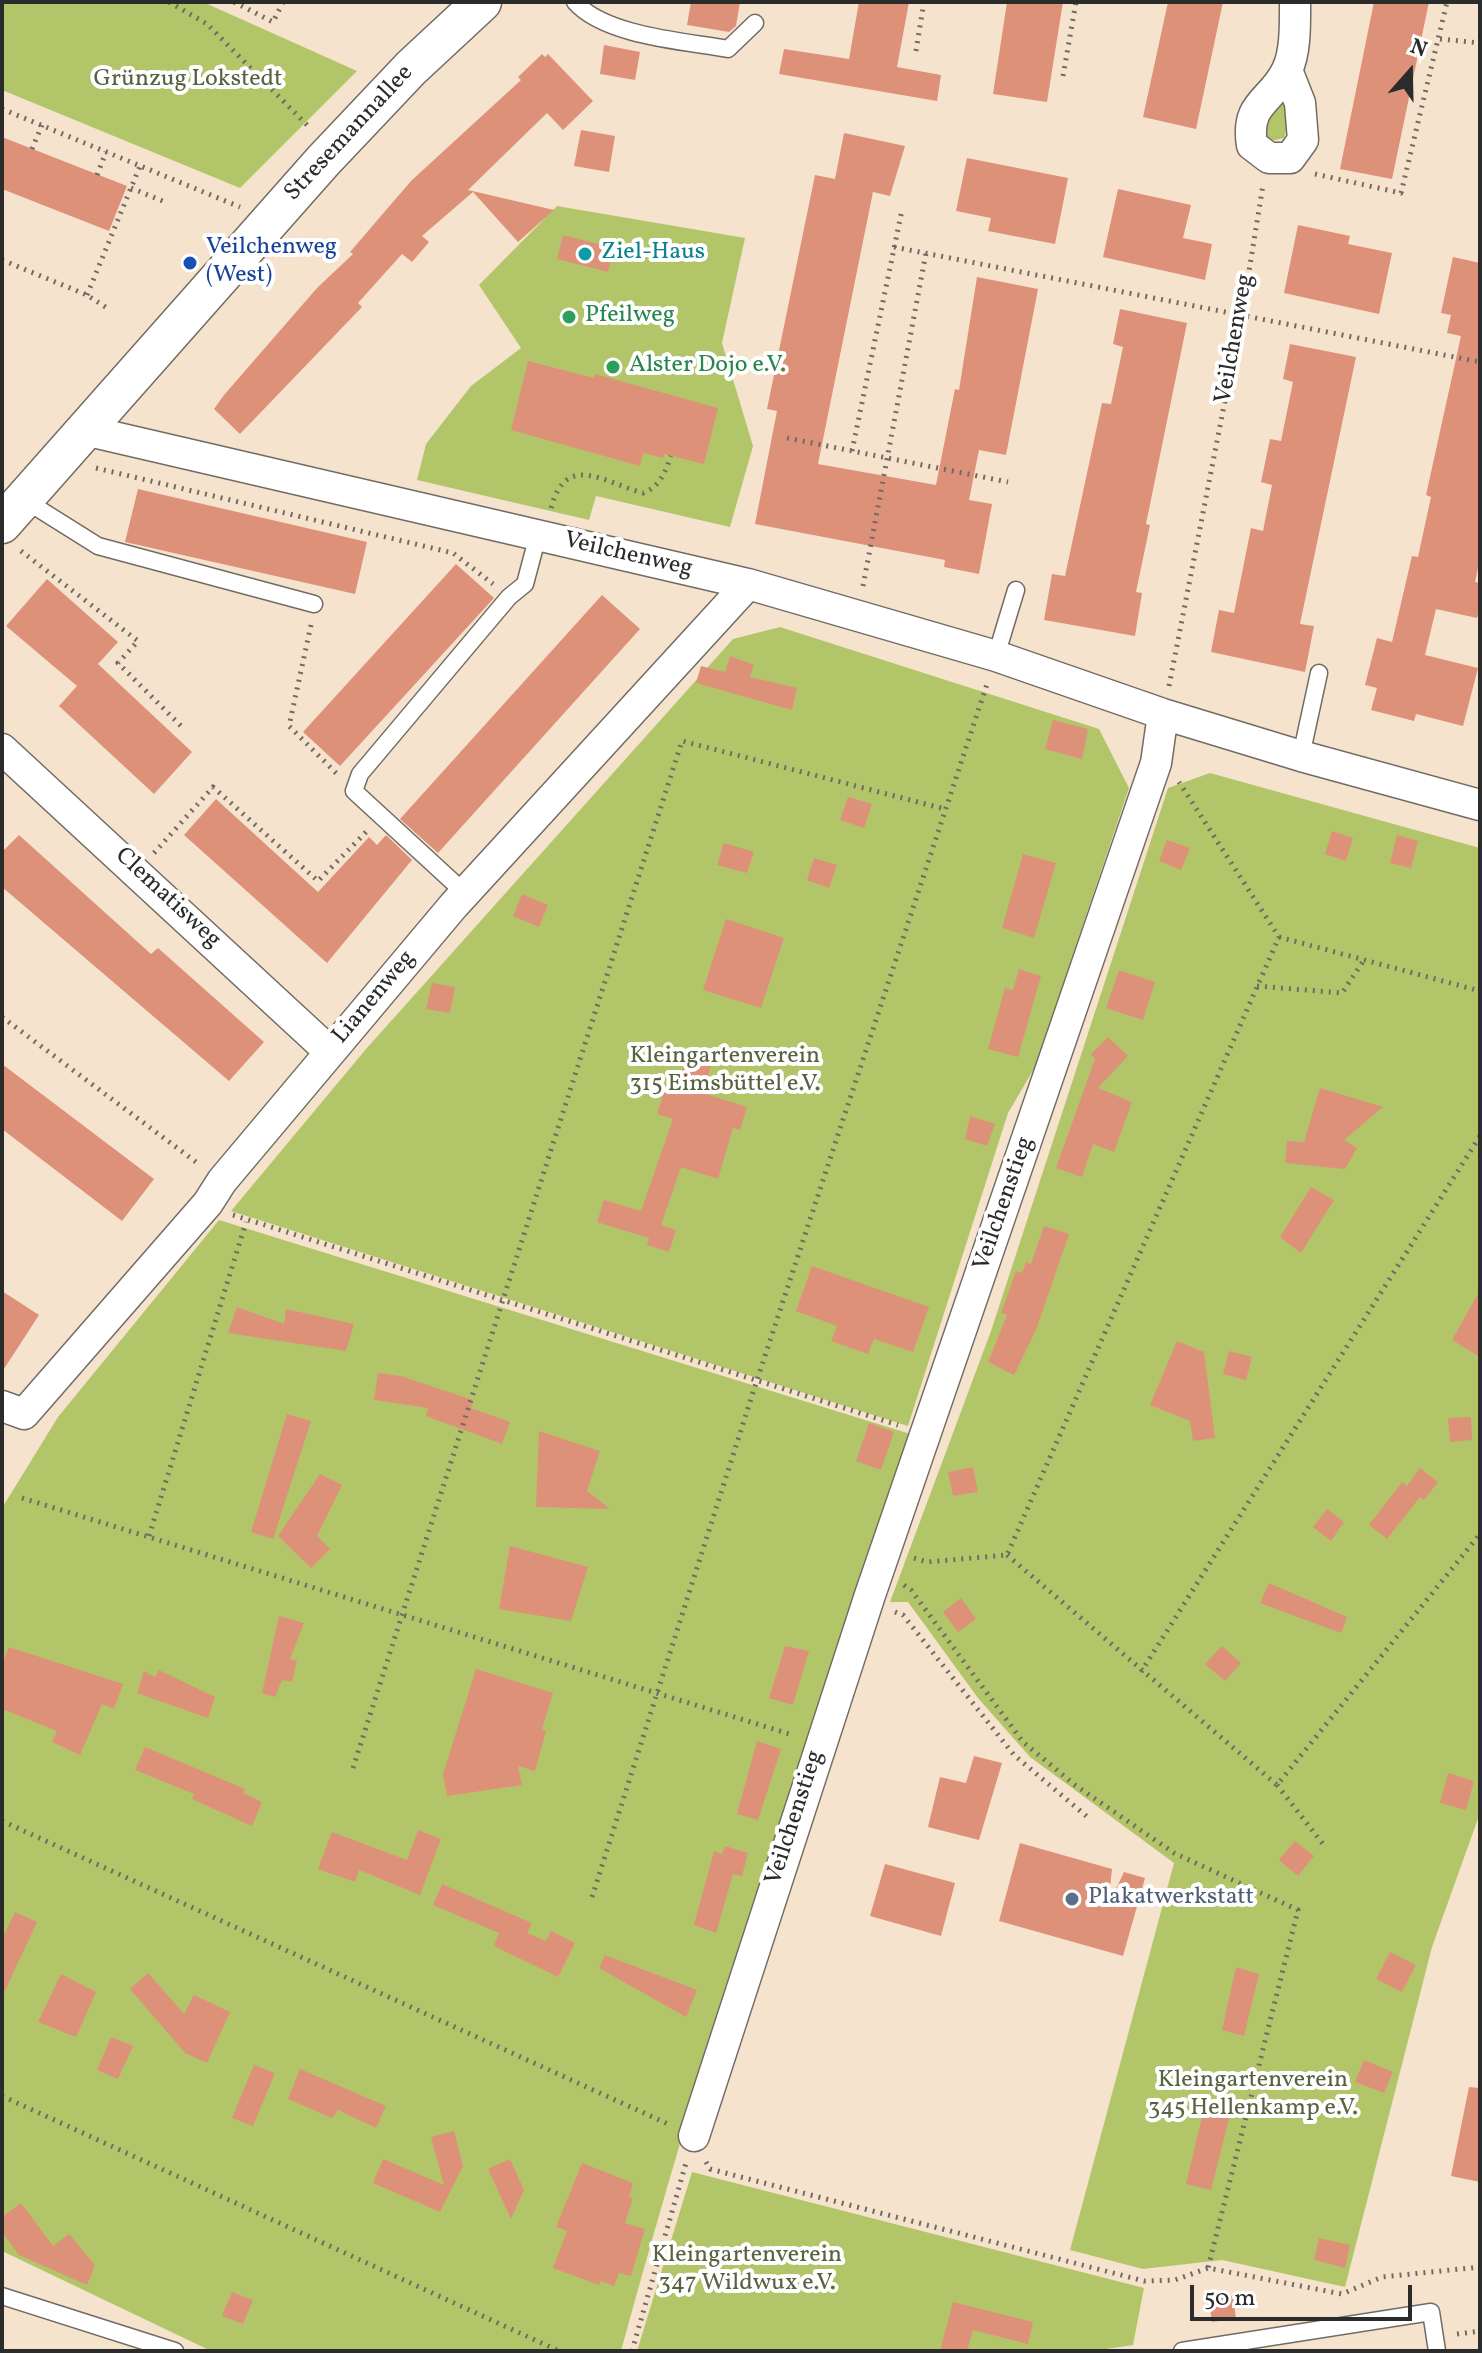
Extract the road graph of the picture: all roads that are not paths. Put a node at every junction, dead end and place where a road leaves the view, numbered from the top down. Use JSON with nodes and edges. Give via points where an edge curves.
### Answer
{"nodes":[{"id":1,"x":482,"y":2,"type":"edge"},
{"id":2,"x":575,"y":2,"type":"edge"},
{"id":3,"x":1295,"y":2,"type":"edge"},
{"id":4,"x":755,"y":23,"type":"dead end"},
{"id":5,"x":1287,"y":70,"type":"junction"},
{"id":6,"x":84,"y":430,"type":"junction"},
{"id":7,"x":27,"y":496,"type":"junction"},
{"id":8,"x":541,"y":536,"type":"junction"},
{"id":9,"x":11,"y":537,"type":"edge"},
{"id":10,"x":748,"y":584,"type":"junction"},
{"id":11,"x":1016,"y":590,"type":"dead end"},
{"id":12,"x":314,"y":604,"type":"dead end"},
{"id":13,"x":996,"y":656,"type":"junction"},
{"id":14,"x":1319,"y":673,"type":"dead end"},
{"id":15,"x":1163,"y":714,"type":"junction"},
{"id":16,"x":2,"y":749,"type":"edge"},
{"id":17,"x":1301,"y":756,"type":"junction"},
{"id":18,"x":1480,"y":805,"type":"edge"},
{"id":19,"x":466,"y":894,"type":"junction"},
{"id":20,"x":330,"y":1052,"type":"junction"},
{"id":21,"x":7,"y":1409,"type":"edge"},
{"id":22,"x":694,"y":2136,"type":"road end"},
{"id":23,"x":3,"y":2302,"type":"edge"},
{"id":24,"x":175,"y":2351,"type":"edge"},
{"id":25,"x":1182,"y":2351,"type":"edge"},
{"id":26,"x":1437,"y":2351,"type":"edge"}],
"edges":[{"from":1,"to":6,"type":"street","name":"Stresemannallee","via":[[334,149]]},
{"from":2,"to":4,"type":"lane","via":[[585,14],[624,29],[728,49]]},
{"from":3,"to":5,"type":"street"},
{"from":5,"to":5,"type":"street","via":[[1249,127],[1252,145],[1269,158],[1290,158],[1303,140],[1304,126]]},
{"from":6,"to":7,"type":"street","name":"Stresemannallee"},
{"from":6,"to":8,"type":"street","name":"Veilchenweg"},
{"from":7,"to":9,"type":"street","name":"Stresemannallee"},
{"from":7,"to":12,"type":"lane","via":[[98,546]]},
{"from":8,"to":10,"type":"street","name":"Veilchenweg"},
{"from":8,"to":19,"type":"lane","via":[[525,584],[360,774],[354,791]]},
{"from":10,"to":13,"type":"street","name":"Veilchenweg"},
{"from":10,"to":19,"type":"street","name":"Lianenweg"},
{"from":11,"to":13,"type":"lane"},
{"from":13,"to":15,"type":"street","name":"Veilchenweg"},
{"from":14,"to":17,"type":"lane"},
{"from":15,"to":17,"type":"street","name":"Veilchenweg"},
{"from":15,"to":22,"type":"street","name":"Veilchenstieg","via":[[1156,763],[820,1743]]},
{"from":16,"to":20,"type":"street","name":"Clematisweg"},
{"from":17,"to":18,"type":"street","name":"Veilchenweg"},
{"from":19,"to":20,"type":"street","name":"Lianenweg"},
{"from":20,"to":21,"type":"street","name":"Lianenweg","via":[[24,1414]]},
{"from":23,"to":24,"type":"lane"},
{"from":25,"to":26,"type":"lane","via":[[1431,2312]]}]}
